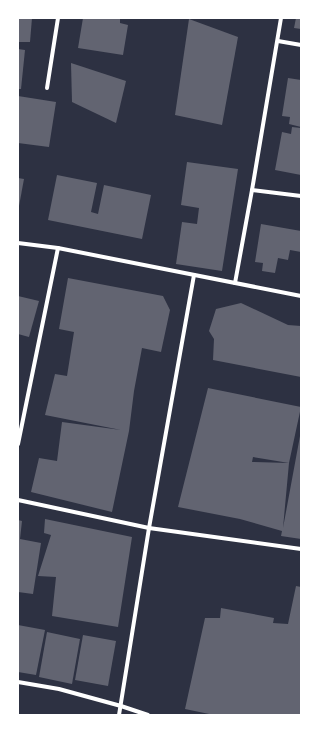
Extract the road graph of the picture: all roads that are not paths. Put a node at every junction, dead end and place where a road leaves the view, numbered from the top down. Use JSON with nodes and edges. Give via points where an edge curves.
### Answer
{"nodes":[{"id":1,"x":58,"y":18,"type":"edge"},
{"id":2,"x":281,"y":18,"type":"edge"},
{"id":3,"x":278,"y":41,"type":"junction"},
{"id":4,"x":301,"y":45,"type":"edge"},
{"id":5,"x":47,"y":88,"type":"dead end"},
{"id":6,"x":252,"y":190,"type":"junction"},
{"id":7,"x":301,"y":196,"type":"edge"},
{"id":8,"x":18,"y":243,"type":"edge"},
{"id":9,"x":58,"y":248,"type":"junction"},
{"id":10,"x":194,"y":275,"type":"junction"},
{"id":11,"x":235,"y":283,"type":"junction"},
{"id":12,"x":301,"y":296,"type":"edge"},
{"id":13,"x":18,"y":444,"type":"edge"},
{"id":14,"x":18,"y":500,"type":"edge"},
{"id":15,"x":149,"y":528,"type":"junction"},
{"id":16,"x":301,"y":548,"type":"edge"},
{"id":17,"x":18,"y":682,"type":"edge"},
{"id":18,"x":121,"y":706,"type":"junction"},
{"id":19,"x":119,"y":715,"type":"edge"},
{"id":20,"x":148,"y":715,"type":"edge"}],
"edges":[{"from":1,"to":5,"type":"street"},
{"from":2,"to":3,"type":"street"},
{"from":3,"to":4,"type":"street"},
{"from":3,"to":6,"type":"street"},
{"from":6,"to":7,"type":"street"},
{"from":6,"to":11,"type":"street"},
{"from":8,"to":9,"type":"street"},
{"from":9,"to":10,"type":"street"},
{"from":9,"to":13,"type":"street"},
{"from":10,"to":11,"type":"street"},
{"from":10,"to":15,"type":"street"},
{"from":11,"to":12,"type":"street"},
{"from":14,"to":15,"type":"street"},
{"from":15,"to":16,"type":"street"},
{"from":15,"to":18,"type":"street"},
{"from":17,"to":18,"type":"street","via":[[59,689]]},
{"from":18,"to":19,"type":"street"},
{"from":18,"to":20,"type":"street"}]}
